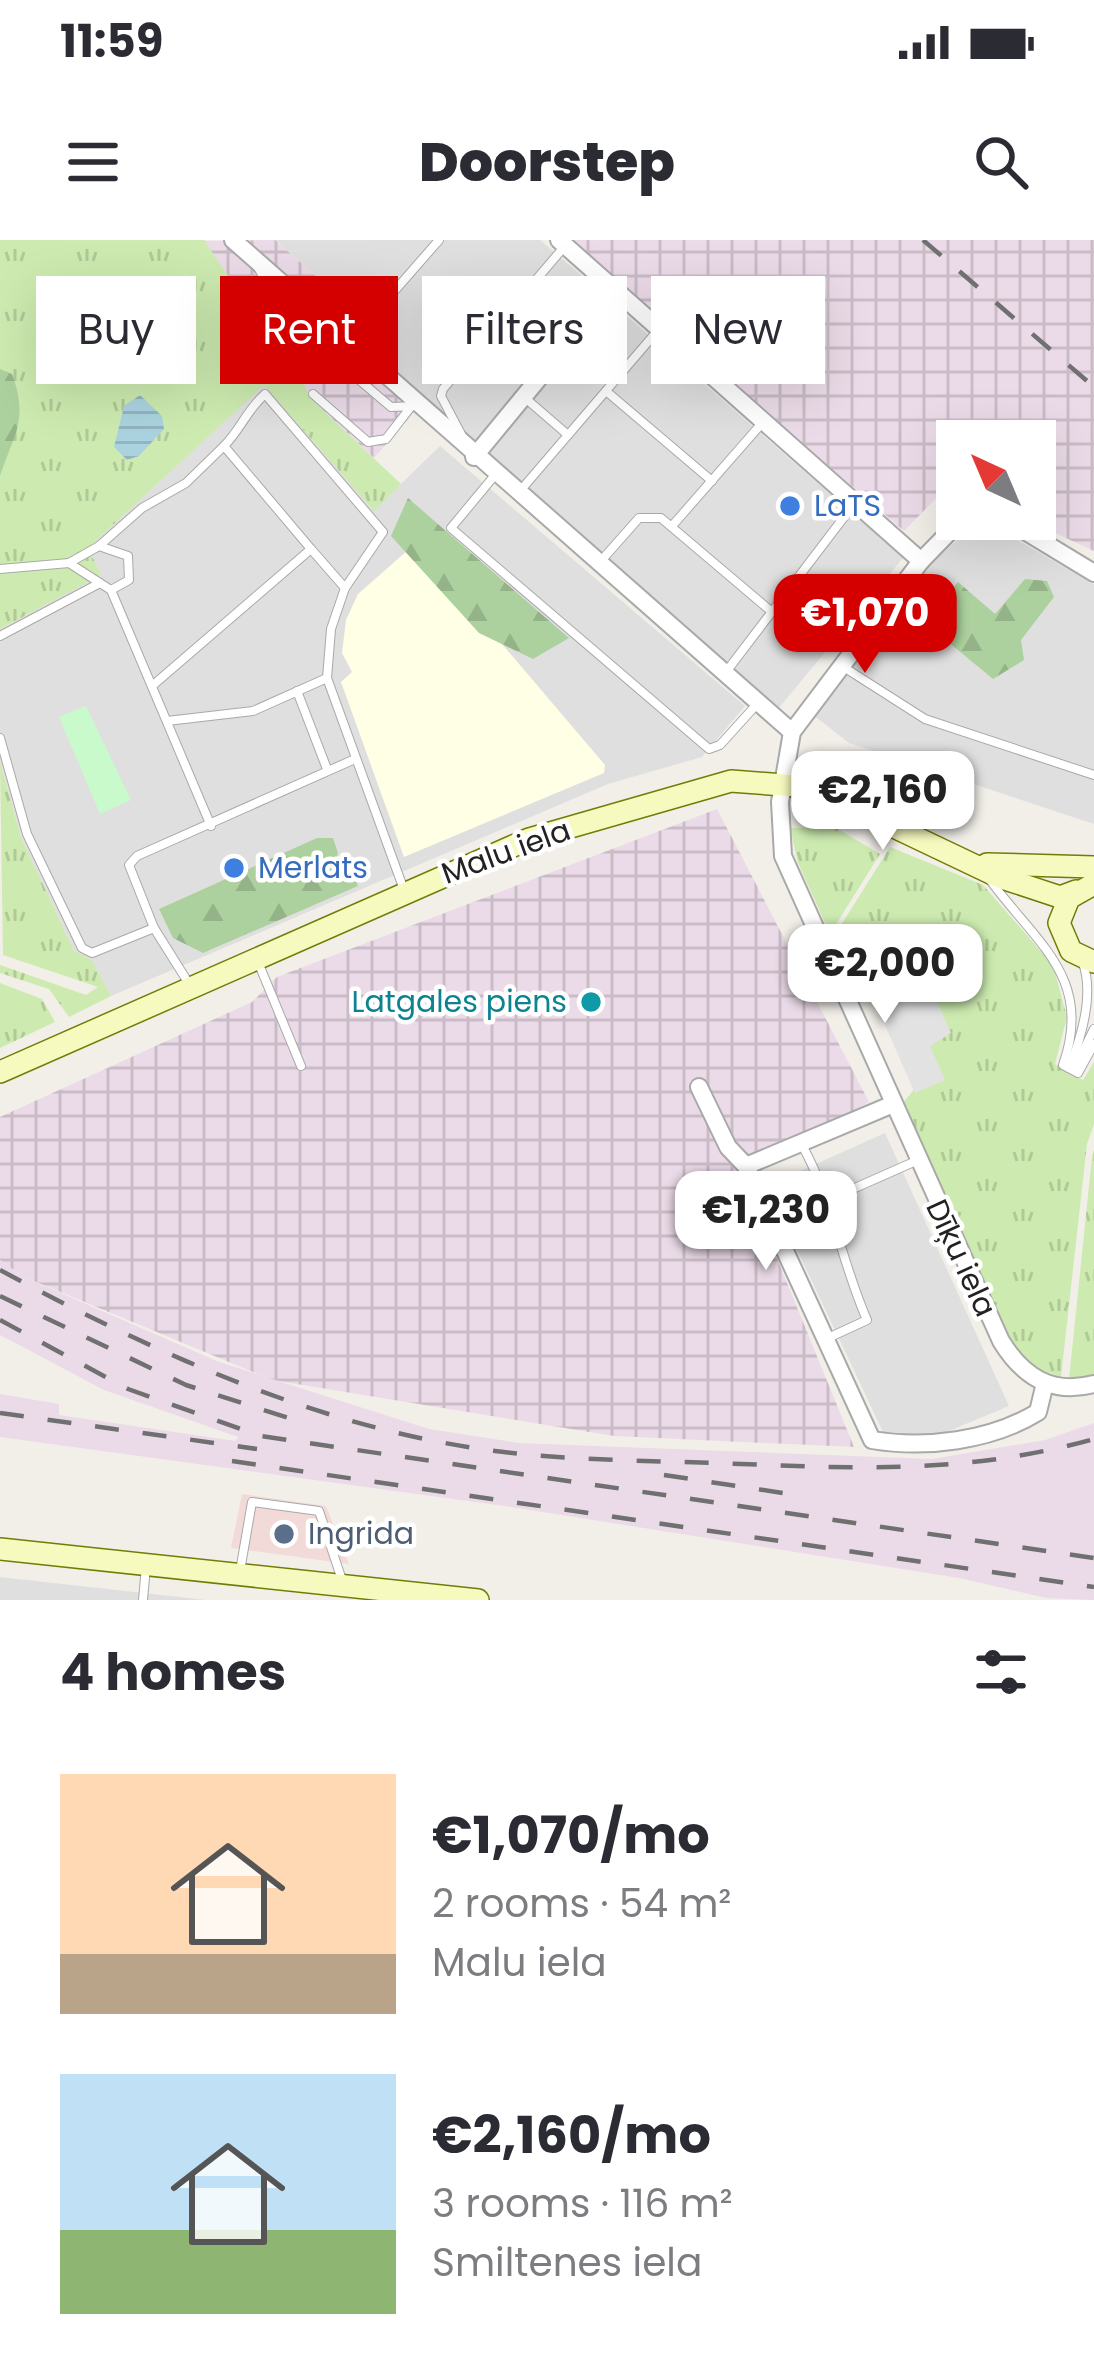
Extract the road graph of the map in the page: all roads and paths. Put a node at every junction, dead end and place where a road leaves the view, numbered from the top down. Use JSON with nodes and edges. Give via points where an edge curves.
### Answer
{"nodes":[{"id":1,"x":233,"y":240,"type":"edge"},
{"id":2,"x":437,"y":241,"type":"edge"},
{"id":3,"x":562,"y":243,"type":"edge"},
{"id":4,"x":251,"y":255,"type":"junction"},
{"id":5,"x":274,"y":276,"type":"edge"},
{"id":6,"x":601,"y":276,"type":"edge"},
{"id":7,"x":398,"y":287,"type":"edge"},
{"id":8,"x":627,"y":299,"type":"edge"},
{"id":9,"x":651,"y":321,"type":"edge"},
{"id":10,"x":651,"y":338,"type":"edge"},
{"id":11,"x":391,"y":384,"type":"edge"},
{"id":12,"x":535,"y":384,"type":"edge"},
{"id":13,"x":722,"y":384,"type":"edge"},
{"id":14,"x":606,"y":391,"type":"junction"},
{"id":15,"x":314,"y":394,"type":"dead end"},
{"id":16,"x":524,"y":397,"type":"junction"},
{"id":17,"x":414,"y":406,"type":"junction"},
{"id":18,"x":764,"y":421,"type":"junction"},
{"id":19,"x":568,"y":435,"type":"junction"},
{"id":20,"x":224,"y":446,"type":"junction"},
{"id":21,"x":474,"y":457,"type":"junction"},
{"id":22,"x":496,"y":475,"type":"junction"},
{"id":23,"x":712,"y":481,"type":"junction"},
{"id":24,"x":518,"y":494,"type":"junction"},
{"id":25,"x":855,"y":502,"type":"junction"},
{"id":26,"x":672,"y":526,"type":"junction"},
{"id":27,"x":941,"y":540,"type":"edge"},
{"id":28,"x":1040,"y":540,"type":"edge"},
{"id":29,"x":99,"y":546,"type":"junction"},
{"id":30,"x":311,"y":549,"type":"junction"},
{"id":31,"x":920,"y":561,"type":"junction"},
{"id":32,"x":69,"y":563,"type":"junction"},
{"id":33,"x":599,"y":564,"type":"junction"},
{"id":34,"x":0,"y":569,"type":"edge"},
{"id":35,"x":1094,"y":573,"type":"edge"},
{"id":36,"x":100,"y":583,"type":"junction"},
{"id":37,"x":345,"y":588,"type":"junction"},
{"id":38,"x":111,"y":590,"type":"junction"},
{"id":39,"x":772,"y":612,"type":"junction"},
{"id":40,"x":0,"y":635,"type":"edge"},
{"id":41,"x":841,"y":665,"type":"junction"},
{"id":42,"x":726,"y":672,"type":"junction"},
{"id":43,"x":327,"y":678,"type":"junction"},
{"id":44,"x":152,"y":686,"type":"junction"},
{"id":45,"x":297,"y":691,"type":"junction"},
{"id":46,"x":758,"y":703,"type":"junction"},
{"id":47,"x":167,"y":721,"type":"junction"},
{"id":48,"x":792,"y":732,"type":"junction"},
{"id":49,"x":0,"y":737,"type":"edge"},
{"id":50,"x":355,"y":758,"type":"junction"},
{"id":51,"x":327,"y":770,"type":"junction"},
{"id":52,"x":1094,"y":776,"type":"edge"},
{"id":53,"x":784,"y":781,"type":"junction"},
{"id":54,"x":211,"y":826,"type":"junction"},
{"id":55,"x":1094,"y":867,"type":"edge"},
{"id":56,"x":985,"y":870,"type":"junction"},
{"id":57,"x":1085,"y":888,"type":"edge"},
{"id":58,"x":404,"y":890,"type":"junction"},
{"id":59,"x":1059,"y":923,"type":"junction"},
{"id":60,"x":154,"y":928,"type":"junction"},
{"id":61,"x":256,"y":957,"type":"junction"},
{"id":62,"x":1086,"y":960,"type":"edge"},
{"id":63,"x":191,"y":987,"type":"junction"},
{"id":64,"x":1094,"y":1029,"type":"edge"},
{"id":65,"x":1094,"y":1044,"type":"edge"},
{"id":66,"x":301,"y":1066,"type":"dead end"},
{"id":67,"x":1071,"y":1069,"type":"junction"},
{"id":68,"x":0,"y":1072,"type":"edge"},
{"id":69,"x":700,"y":1087,"type":"dead end"},
{"id":70,"x":891,"y":1105,"type":"junction"},
{"id":71,"x":801,"y":1143,"type":"junction"},
{"id":72,"x":916,"y":1161,"type":"junction"},
{"id":73,"x":746,"y":1166,"type":"junction"},
{"id":74,"x":830,"y":1199,"type":"junction"},
{"id":75,"x":826,"y":1339,"type":"junction"},
{"id":76,"x":1046,"y":1383,"type":"junction"},
{"id":77,"x":1094,"y":1384,"type":"edge"},
{"id":78,"x":0,"y":1549,"type":"edge"},
{"id":79,"x":146,"y":1564,"type":"junction"},
{"id":80,"x":239,"y":1574,"type":"junction"},
{"id":81,"x":343,"y":1585,"type":"junction"},
{"id":82,"x":306,"y":1590,"type":"edge"},
{"id":83,"x":143,"y":1600,"type":"edge"},
{"id":84,"x":478,"y":1600,"type":"edge"}],
"edges":[{"from":1,"to":4,"type":"street"},
{"from":2,"to":7,"type":"lane"},
{"from":3,"to":6,"type":"street"},
{"from":3,"to":21,"type":"lane","via":[[443,388]]},
{"from":4,"to":5,"type":"street"},
{"from":4,"to":17,"type":"lane","via":[[285,317],[391,407]]},
{"from":8,"to":9,"type":"street"},
{"from":10,"to":14,"type":"lane"},
{"from":11,"to":17,"type":"street"},
{"from":12,"to":16,"type":"street"},
{"from":13,"to":18,"type":"street"},
{"from":14,"to":19,"type":"lane"},
{"from":14,"to":23,"type":"lane"},
{"from":15,"to":17,"type":"lane","via":[[368,442],[386,439]]},
{"from":16,"to":19,"type":"lane"},
{"from":16,"to":21,"type":"street"},
{"from":17,"to":21,"type":"street"},
{"from":18,"to":23,"type":"lane"},
{"from":18,"to":25,"type":"street"},
{"from":19,"to":24,"type":"lane"},
{"from":20,"to":29,"type":"lane"},
{"from":20,"to":30,"type":"lane"},
{"from":20,"to":37,"type":"lane","via":[[265,394],[383,532]]},
{"from":21,"to":22,"type":"street"},
{"from":22,"to":24,"type":"street"},
{"from":22,"to":46,"type":"lane","via":[[451,528],[709,749]]},
{"from":23,"to":26,"type":"lane"},
{"from":24,"to":33,"type":"street"},
{"from":25,"to":31,"type":"street"},
{"from":25,"to":39,"type":"lane"},
{"from":26,"to":33,"type":"lane","via":[[649,514],[639,518]]},
{"from":26,"to":39,"type":"lane"},
{"from":27,"to":31,"type":"street"},
{"from":28,"to":35,"type":"street"},
{"from":29,"to":32,"type":"lane"},
{"from":29,"to":38,"type":"lane","via":[[128,556],[129,580]]},
{"from":30,"to":37,"type":"lane"},
{"from":30,"to":44,"type":"lane"},
{"from":31,"to":41,"type":"street"},
{"from":32,"to":34,"type":"lane"},
{"from":32,"to":36,"type":"lane"},
{"from":33,"to":42,"type":"street"},
{"from":36,"to":38,"type":"lane"},
{"from":36,"to":40,"type":"lane"},
{"from":37,"to":43,"type":"lane"},
{"from":38,"to":44,"type":"lane"},
{"from":39,"to":42,"type":"lane"},
{"from":41,"to":48,"type":"street"},
{"from":41,"to":52,"type":"lane","via":[[925,719]]},
{"from":42,"to":46,"type":"street"},
{"from":43,"to":45,"type":"lane"},
{"from":43,"to":50,"type":"lane"},
{"from":44,"to":47,"type":"lane"},
{"from":45,"to":47,"type":"lane","via":[[253,710]]},
{"from":45,"to":51,"type":"lane"},
{"from":46,"to":48,"type":"street"},
{"from":47,"to":54,"type":"lane"},
{"from":48,"to":53,"type":"street"},
{"from":49,"to":60,"type":"lane","via":[[27,834],[82,948],[92,953]]},
{"from":50,"to":51,"type":"lane"},
{"from":50,"to":58,"type":"lane"},
{"from":51,"to":54,"type":"lane"},
{"from":53,"to":56,"type":"street"},
{"from":53,"to":58,"type":"street","name":"Malu iela","via":[[731,781],[530,839]]},
{"from":53,"to":70,"type":"street","name":"Dīķu iela","via":[[783,856]]},
{"from":54,"to":60,"type":"lane","via":[[129,866]]},
{"from":55,"to":56,"type":"street"},
{"from":56,"to":57,"type":"street","via":[[1060,897]]},
{"from":56,"to":59,"type":"street"},
{"from":56,"to":67,"type":"lane","via":[[1063,968],[1075,1018],[1064,1065]]},
{"from":57,"to":59,"type":"street","via":[[1064,905]]},
{"from":58,"to":61,"type":"street","name":"Malu iela"},
{"from":59,"to":62,"type":"street","via":[[1064,943]]},
{"from":60,"to":63,"type":"lane"},
{"from":61,"to":63,"type":"street","name":"Malu iela"},
{"from":61,"to":66,"type":"lane"},
{"from":62,"to":67,"type":"lane","via":[[1091,1006]]},
{"from":63,"to":68,"type":"street","name":"Malu iela"},
{"from":64,"to":67,"type":"lane"},
{"from":65,"to":67,"type":"lane","via":[[1078,1072]]},
{"from":69,"to":73,"type":"street","via":[[728,1148]]},
{"from":70,"to":71,"type":"street"},
{"from":70,"to":72,"type":"street","name":"Dīķu iela"},
{"from":71,"to":73,"type":"street"},
{"from":71,"to":74,"type":"lane"},
{"from":72,"to":74,"type":"lane"},
{"from":72,"to":76,"type":"street","name":"Dīķu iela","via":[[1000,1341]]},
{"from":73,"to":75,"type":"street"},
{"from":74,"to":75,"type":"lane","via":[[842,1262],[872,1318]]},
{"from":75,"to":76,"type":"street","via":[[872,1440],[910,1446],[1008,1427],[1038,1412]]},
{"from":76,"to":77,"type":"street"},
{"from":78,"to":79,"type":"street"},
{"from":79,"to":80,"type":"street"},
{"from":79,"to":83,"type":"lane"},
{"from":80,"to":81,"type":"lane","via":[[253,1502],[319,1511]]},
{"from":80,"to":82,"type":"street"},
{"from":81,"to":82,"type":"street"},
{"from":81,"to":84,"type":"street"}]}
